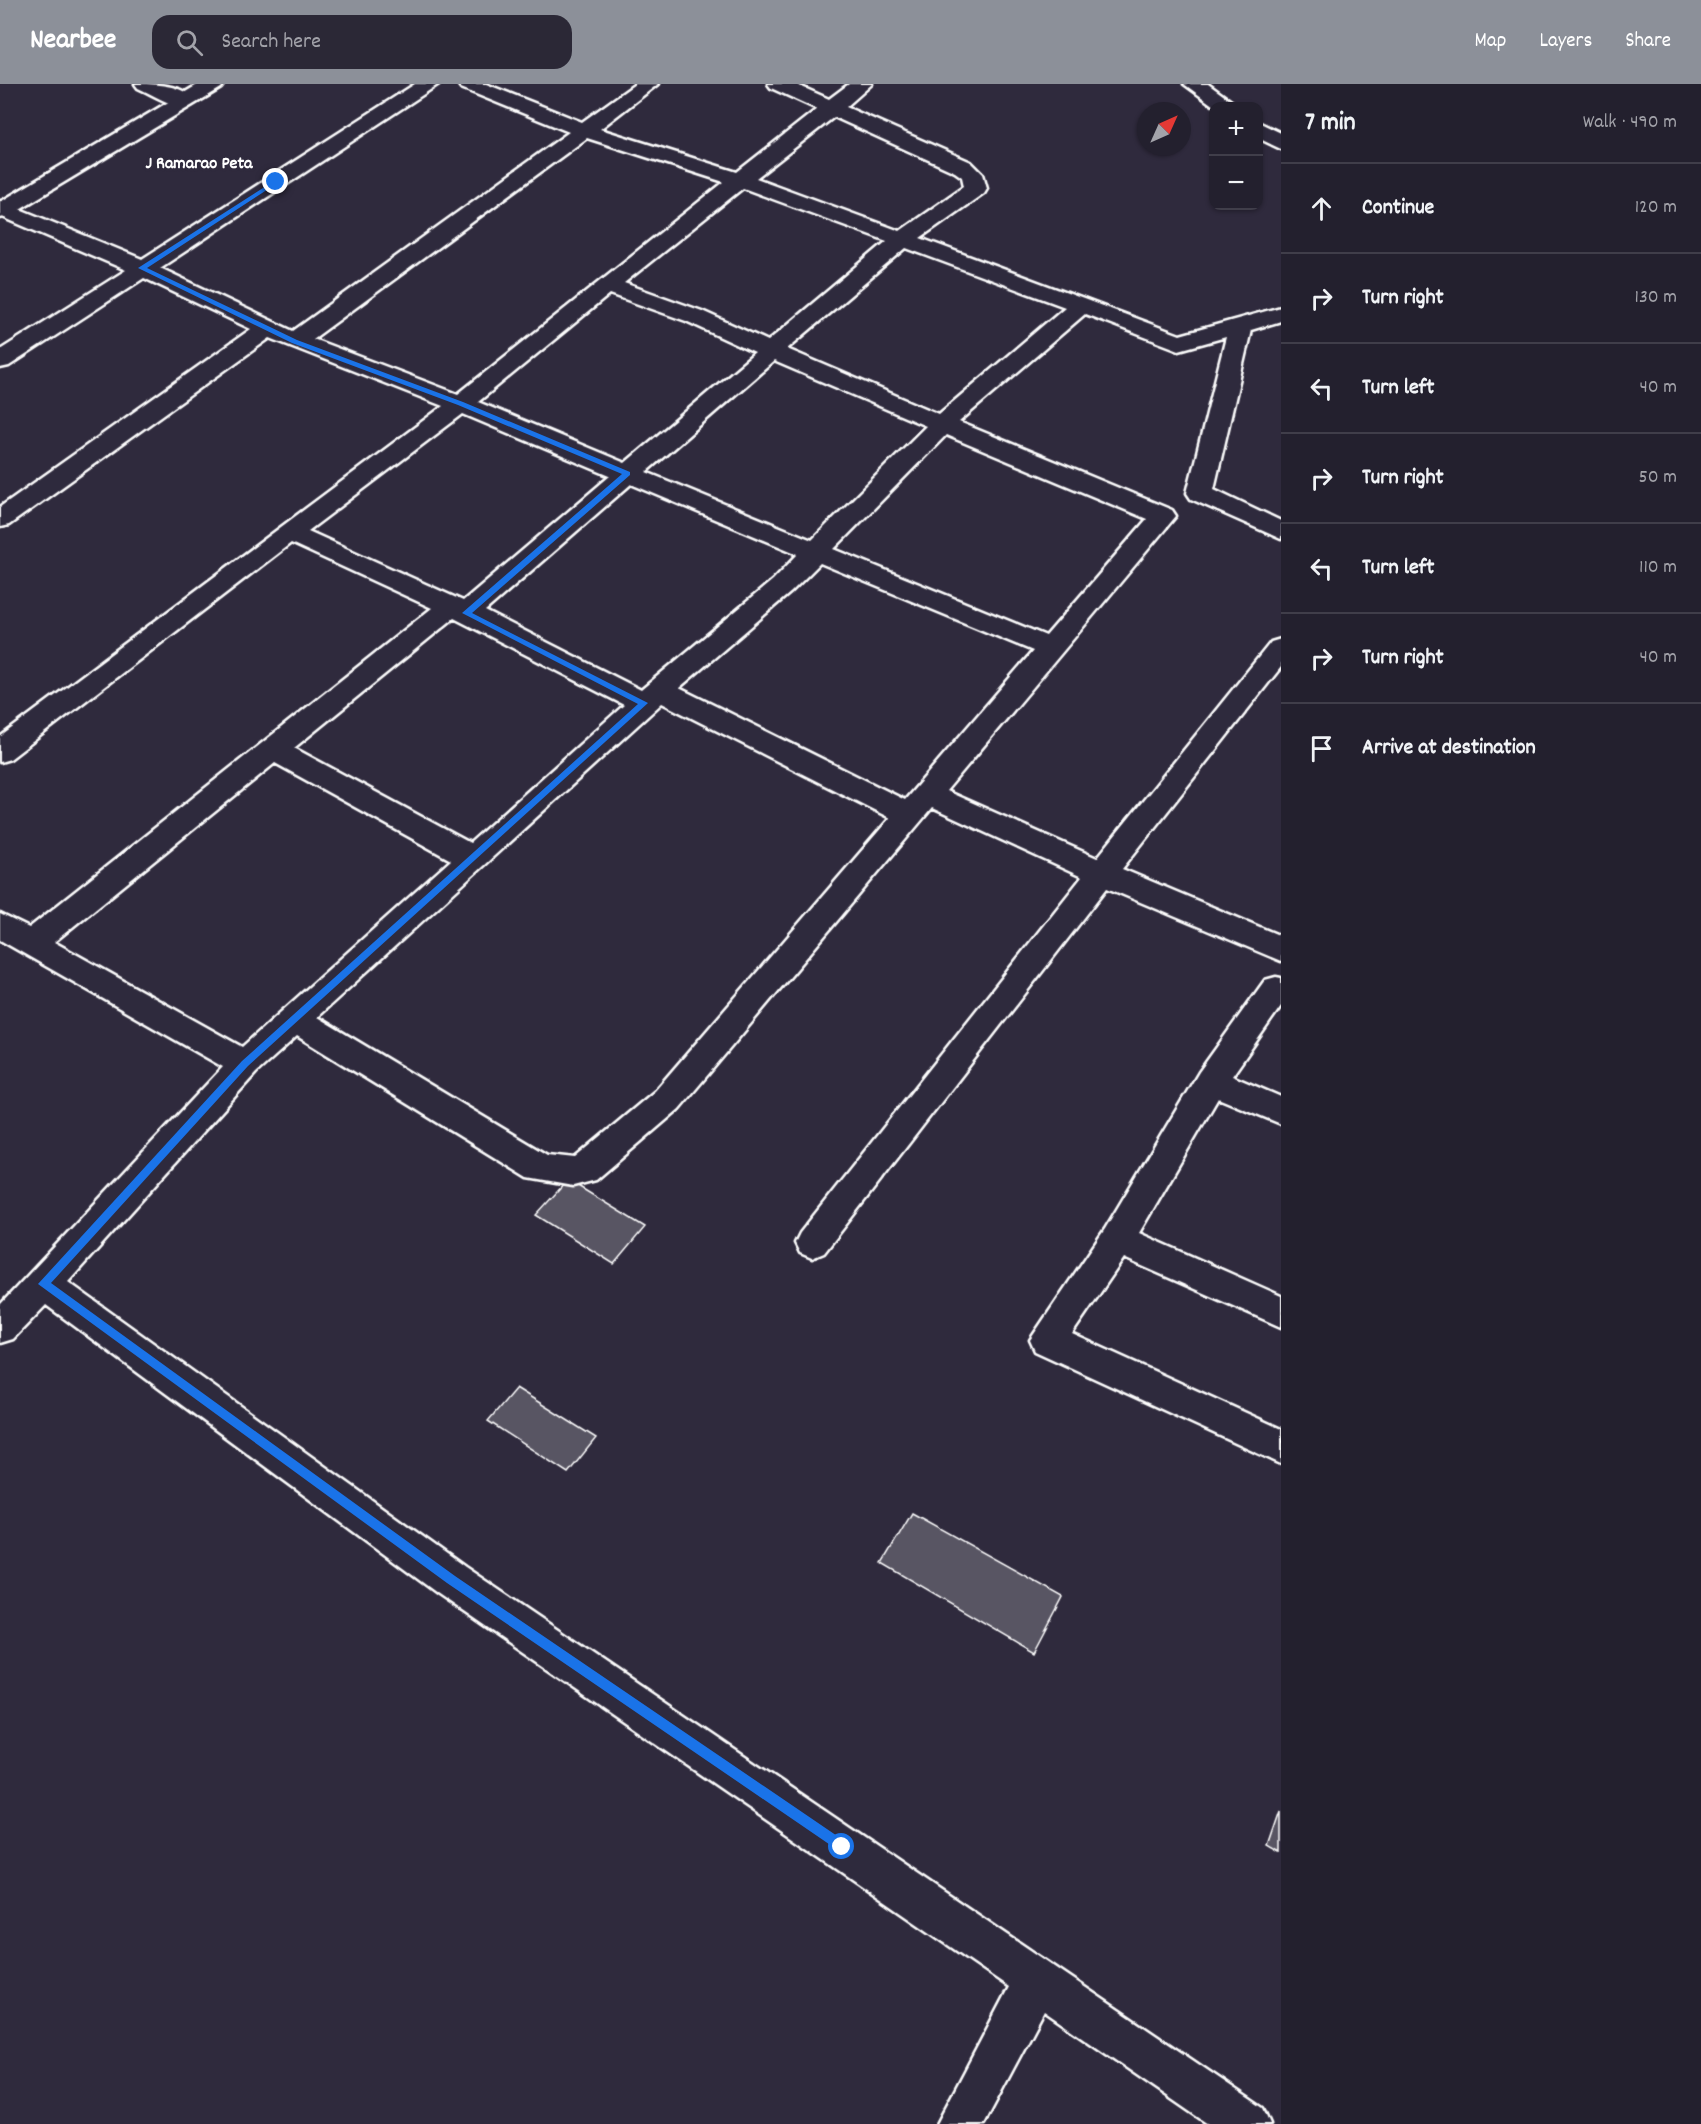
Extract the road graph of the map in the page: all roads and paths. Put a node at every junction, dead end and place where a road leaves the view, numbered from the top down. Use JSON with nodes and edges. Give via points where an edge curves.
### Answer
{"nodes":[{"id":1,"x":145,"y":84,"type":"edge"},
{"id":2,"x":214,"y":84,"type":"edge"},
{"id":3,"x":429,"y":84,"type":"edge"},
{"id":4,"x":468,"y":84,"type":"edge"},
{"id":5,"x":648,"y":84,"type":"edge"},
{"id":6,"x":778,"y":84,"type":"edge"},
{"id":7,"x":862,"y":84,"type":"edge"},
{"id":8,"x":1194,"y":84,"type":"edge"},
{"id":9,"x":185,"y":101,"type":"junction"},
{"id":10,"x":1221,"y":102,"type":"edge"},
{"id":11,"x":832,"y":108,"type":"junction"},
{"id":12,"x":583,"y":130,"type":"junction"},
{"id":13,"x":1263,"y":131,"type":"edge"},
{"id":14,"x":1281,"y":143,"type":"edge"},
{"id":15,"x":741,"y":180,"type":"junction"},
{"id":16,"x":1,"y":209,"type":"edge"},
{"id":17,"x":903,"y":239,"type":"junction"},
{"id":18,"x":142,"y":268,"type":"junction"},
{"id":19,"x":607,"y":285,"type":"junction"},
{"id":20,"x":1082,"y":305,"type":"junction"},
{"id":21,"x":1281,"y":315,"type":"edge"},
{"id":22,"x":1241,"y":324,"type":"junction"},
{"id":23,"x":268,"y":328,"type":"junction"},
{"id":24,"x":294,"y":341,"type":"junction"},
{"id":25,"x":771,"y":351,"type":"junction"},
{"id":26,"x":5,"y":353,"type":"edge"},
{"id":27,"x":460,"y":404,"type":"junction"},
{"id":28,"x":942,"y":424,"type":"junction"},
{"id":29,"x":628,"y":474,"type":"junction"},
{"id":30,"x":0,"y":519,"type":"edge"},
{"id":31,"x":1281,"y":531,"type":"edge"},
{"id":32,"x":290,"y":532,"type":"junction"},
{"id":33,"x":815,"y":552,"type":"junction"},
{"id":34,"x":459,"y":610,"type":"junction"},
{"id":35,"x":1051,"y":648,"type":"junction"},
{"id":36,"x":1281,"y":648,"type":"edge"},
{"id":37,"x":652,"y":696,"type":"junction"},
{"id":38,"x":273,"y":749,"type":"junction"},
{"id":39,"x":0,"y":752,"type":"edge"},
{"id":40,"x":919,"y":804,"type":"junction"},
{"id":41,"x":472,"y":858,"type":"junction"},
{"id":42,"x":1101,"y":873,"type":"junction"},
{"id":43,"x":0,"y":926,"type":"edge"},
{"id":44,"x":31,"y":943,"type":"junction"},
{"id":45,"x":1281,"y":949,"type":"edge"},
{"id":46,"x":1279,"y":988,"type":"edge"},
{"id":47,"x":294,"y":1019,"type":"junction"},
{"id":48,"x":245,"y":1064,"type":"junction"},
{"id":49,"x":1211,"y":1081,"type":"junction"},
{"id":50,"x":1281,"y":1111,"type":"edge"},
{"id":51,"x":1117,"y":1239,"type":"junction"},
{"id":52,"x":812,"y":1244,"type":"dead end"},
{"id":53,"x":44,"y":1284,"type":"junction"},
{"id":54,"x":1281,"y":1312,"type":"edge"},
{"id":55,"x":0,"y":1328,"type":"edge"},
{"id":56,"x":1281,"y":1447,"type":"edge"},
{"id":57,"x":1037,"y":1980,"type":"junction"},
{"id":58,"x":960,"y":2124,"type":"edge"},
{"id":59,"x":1247,"y":2124,"type":"edge"}],
"edges":[{"from":1,"to":9,"type":"street"},
{"from":2,"to":9,"type":"street"},
{"from":3,"to":18,"type":"street"},
{"from":4,"to":12,"type":"street"},
{"from":5,"to":12,"type":"street"},
{"from":6,"to":11,"type":"street"},
{"from":7,"to":11,"type":"street"},
{"from":8,"to":10,"type":"street"},
{"from":9,"to":16,"type":"street"},
{"from":11,"to":15,"type":"street"},
{"from":11,"to":17,"type":"street","via":[[963,166],[972,174],[976,188]]},
{"from":12,"to":15,"type":"street"},
{"from":12,"to":24,"type":"street"},
{"from":13,"to":14,"type":"street"},
{"from":15,"to":17,"type":"street"},
{"from":15,"to":19,"type":"street"},
{"from":16,"to":18,"type":"street"},
{"from":17,"to":20,"type":"street"},
{"from":17,"to":25,"type":"street"},
{"from":18,"to":23,"type":"street"},
{"from":18,"to":26,"type":"street"},
{"from":19,"to":25,"type":"street","via":[[694,316]]},
{"from":19,"to":27,"type":"street"},
{"from":20,"to":22,"type":"street","via":[[1179,343]]},
{"from":20,"to":28,"type":"street"},
{"from":21,"to":22,"type":"street"},
{"from":22,"to":31,"type":"street","via":[[1200,493]]},
{"from":23,"to":24,"type":"street"},
{"from":23,"to":30,"type":"street"},
{"from":24,"to":27,"type":"street"},
{"from":25,"to":28,"type":"street"},
{"from":25,"to":29,"type":"street"},
{"from":27,"to":29,"type":"street"},
{"from":27,"to":32,"type":"street"},
{"from":28,"to":33,"type":"street"},
{"from":28,"to":35,"type":"street","via":[[1163,516]]},
{"from":29,"to":33,"type":"street"},
{"from":29,"to":34,"type":"street"},
{"from":32,"to":34,"type":"street"},
{"from":32,"to":39,"type":"street"},
{"from":33,"to":35,"type":"street"},
{"from":33,"to":37,"type":"street","via":[[782,586]]},
{"from":34,"to":37,"type":"street"},
{"from":34,"to":38,"type":"street"},
{"from":35,"to":40,"type":"street"},
{"from":36,"to":42,"type":"street"},
{"from":37,"to":40,"type":"street"},
{"from":37,"to":41,"type":"street"},
{"from":38,"to":41,"type":"street"},
{"from":38,"to":44,"type":"street"},
{"from":40,"to":42,"type":"street"},
{"from":40,"to":47,"type":"street","via":[[667,1100],[584,1170],[540,1168]]},
{"from":41,"to":47,"type":"street"},
{"from":42,"to":45,"type":"street"},
{"from":42,"to":52,"type":"street"},
{"from":43,"to":44,"type":"street"},
{"from":44,"to":48,"type":"street"},
{"from":46,"to":49,"type":"street"},
{"from":47,"to":48,"type":"street"},
{"from":48,"to":53,"type":"street"},
{"from":49,"to":50,"type":"street"},
{"from":49,"to":51,"type":"street"},
{"from":51,"to":54,"type":"street"},
{"from":51,"to":56,"type":"street","via":[[1048,1340]]},
{"from":53,"to":55,"type":"street"},
{"from":53,"to":57,"type":"street","via":[[451,1580]]},
{"from":57,"to":58,"type":"street"},
{"from":57,"to":59,"type":"street"}]}
